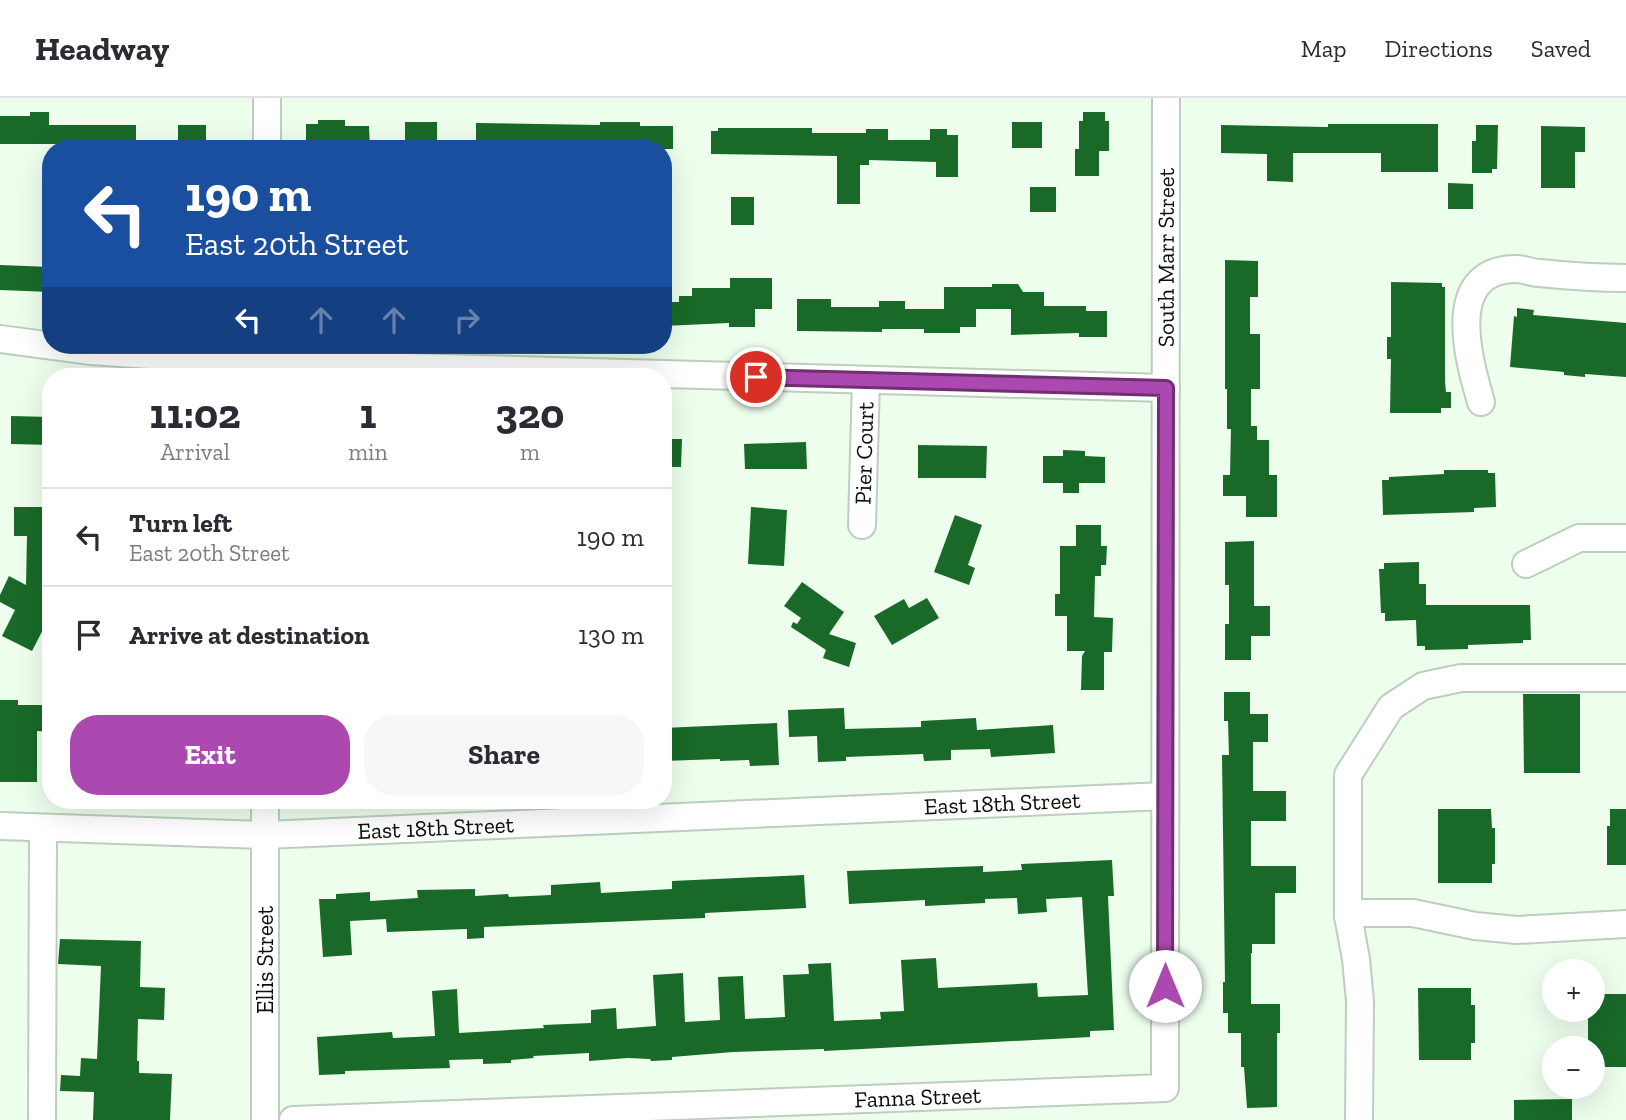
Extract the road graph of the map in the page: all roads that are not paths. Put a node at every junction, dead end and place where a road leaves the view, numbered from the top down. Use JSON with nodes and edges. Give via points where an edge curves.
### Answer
{"nodes":[{"id":1,"x":267,"y":98,"type":"edge"},
{"id":2,"x":1166,"y":98,"type":"edge"},
{"id":3,"x":267,"y":140,"type":"edge"},
{"id":4,"x":1626,"y":278,"type":"edge"},
{"id":5,"x":0,"y":339,"type":"edge"},
{"id":6,"x":42,"y":345,"type":"edge"},
{"id":7,"x":144,"y":354,"type":"edge"},
{"id":8,"x":266,"y":361,"type":"edge"},
{"id":9,"x":426,"y":368,"type":"edge"},
{"id":10,"x":672,"y":376,"type":"edge"},
{"id":11,"x":866,"y":380,"type":"junction"},
{"id":12,"x":1166,"y":388,"type":"junction"},
{"id":13,"x":1481,"y":402,"type":"dead end"},
{"id":14,"x":862,"y":525,"type":"dead end"},
{"id":15,"x":1626,"y":538,"type":"edge"},
{"id":16,"x":1526,"y":564,"type":"dead end"},
{"id":17,"x":1626,"y":678,"type":"edge"},
{"id":18,"x":1165,"y":796,"type":"junction"},
{"id":19,"x":265,"y":809,"type":"edge"},
{"id":20,"x":0,"y":826,"type":"edge"},
{"id":21,"x":43,"y":828,"type":"junction"},
{"id":22,"x":265,"y":835,"type":"junction"},
{"id":23,"x":1348,"y":916,"type":"junction"},
{"id":24,"x":1626,"y":924,"type":"edge"},
{"id":25,"x":1165,"y":1088,"type":"joint"},
{"id":26,"x":42,"y":1120,"type":"edge"},
{"id":27,"x":265,"y":1120,"type":"edge"},
{"id":28,"x":293,"y":1120,"type":"edge"},
{"id":29,"x":1359,"y":1120,"type":"edge"}],
"edges":[{"from":1,"to":3,"type":"street"},
{"from":2,"to":12,"type":"street","name":"South Marr Street"},
{"from":4,"to":13,"type":"street","via":[[1516,268],[1486,278],[1472,293],[1466,318],[1468,356]]},
{"from":5,"to":6,"type":"street"},
{"from":7,"to":8,"type":"street"},
{"from":8,"to":9,"type":"street"},
{"from":10,"to":11,"type":"street"},
{"from":11,"to":12,"type":"street"},
{"from":11,"to":14,"type":"street","name":"Pier Court"},
{"from":12,"to":18,"type":"street","name":"South Marr Street"},
{"from":15,"to":16,"type":"street","via":[[1579,538]]},
{"from":17,"to":23,"type":"street","via":[[1461,678],[1423,686],[1391,708],[1348,775]]},
{"from":18,"to":22,"type":"street","name":"East 18th Street"},
{"from":18,"to":25,"type":"street","name":"South Marr Street"},
{"from":19,"to":22,"type":"street","name":"Ellis Street"},
{"from":20,"to":21,"type":"street","name":"East 18th Street"},
{"from":21,"to":22,"type":"street","name":"East 18th Street"},
{"from":21,"to":26,"type":"street"},
{"from":22,"to":27,"type":"street","name":"Ellis Street"},
{"from":23,"to":24,"type":"street","via":[[1413,913],[1517,930]]},
{"from":23,"to":29,"type":"street","via":[[1360,1001]]},
{"from":25,"to":28,"type":"street","name":"Fanna Street"}]}
